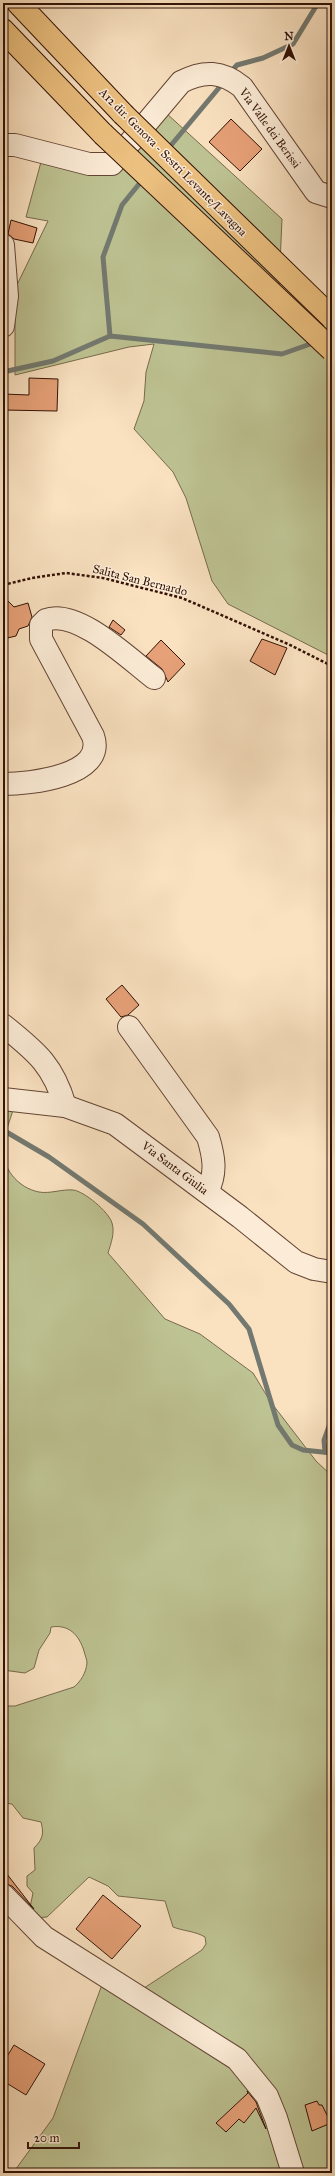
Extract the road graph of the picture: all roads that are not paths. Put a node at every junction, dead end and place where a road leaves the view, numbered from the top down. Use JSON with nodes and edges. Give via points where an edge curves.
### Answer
{"nodes":[{"id":1,"x":18,"y":3,"type":"edge"},
{"id":2,"x":3,"y":30,"type":"edge"},
{"id":3,"x":3,"y":144,"type":"edge"},
{"id":4,"x":332,"y":197,"type":"edge"},
{"id":5,"x":3,"y":244,"type":"edge"},
{"id":6,"x":332,"y":318,"type":"edge"},
{"id":7,"x":3,"y":326,"type":"edge"},
{"id":8,"x":332,"y":350,"type":"edge"},
{"id":9,"x":154,"y":678,"type":"dead end"},
{"id":10,"x":3,"y":784,"type":"edge"},
{"id":11,"x":3,"y":1025,"type":"edge"},
{"id":12,"x":129,"y":1027,"type":"dead end"},
{"id":13,"x":3,"y":1099,"type":"edge"},
{"id":14,"x":65,"y":1106,"type":"junction"},
{"id":15,"x":207,"y":1192,"type":"junction"},
{"id":16,"x":332,"y":1272,"type":"edge"},
{"id":17,"x":3,"y":1895,"type":"edge"},
{"id":18,"x":293,"y":2173,"type":"edge"}],
"edges":[{"from":1,"to":6,"type":"highway","name":"A12 dir. Genova - Sestri Levante/Lavagna","bridge":true,"via":[[123,114]]},
{"from":2,"to":8,"type":"highway","bridge":true,"via":[[103,134]]},
{"from":3,"to":4,"type":"street","name":"Via Valle dei Berissi","via":[[89,164],[112,164],[181,82],[206,73],[219,74],[232,79],[242,87],[316,192]]},
{"from":5,"to":7,"type":"street","via":[[7,296]]},
{"from":9,"to":10,"type":"street","via":[[82,625],[60,617],[46,620],[41,625],[40,639],[93,736],[95,750],[88,762],[76,771],[54,778]]},
{"from":11,"to":14,"type":"street","via":[[43,1059],[55,1078]]},
{"from":12,"to":15,"type":"street","via":[[208,1137],[214,1158],[214,1171]]},
{"from":13,"to":14,"type":"street","name":"Via Santa Giulia"},
{"from":14,"to":15,"type":"street","name":"Via Santa Giulia","via":[[115,1124]]},
{"from":15,"to":16,"type":"street","name":"Via Santa Giulia","via":[[296,1262]]},
{"from":17,"to":18,"type":"street","via":[[44,1937],[237,2059],[267,2096]]}]}
